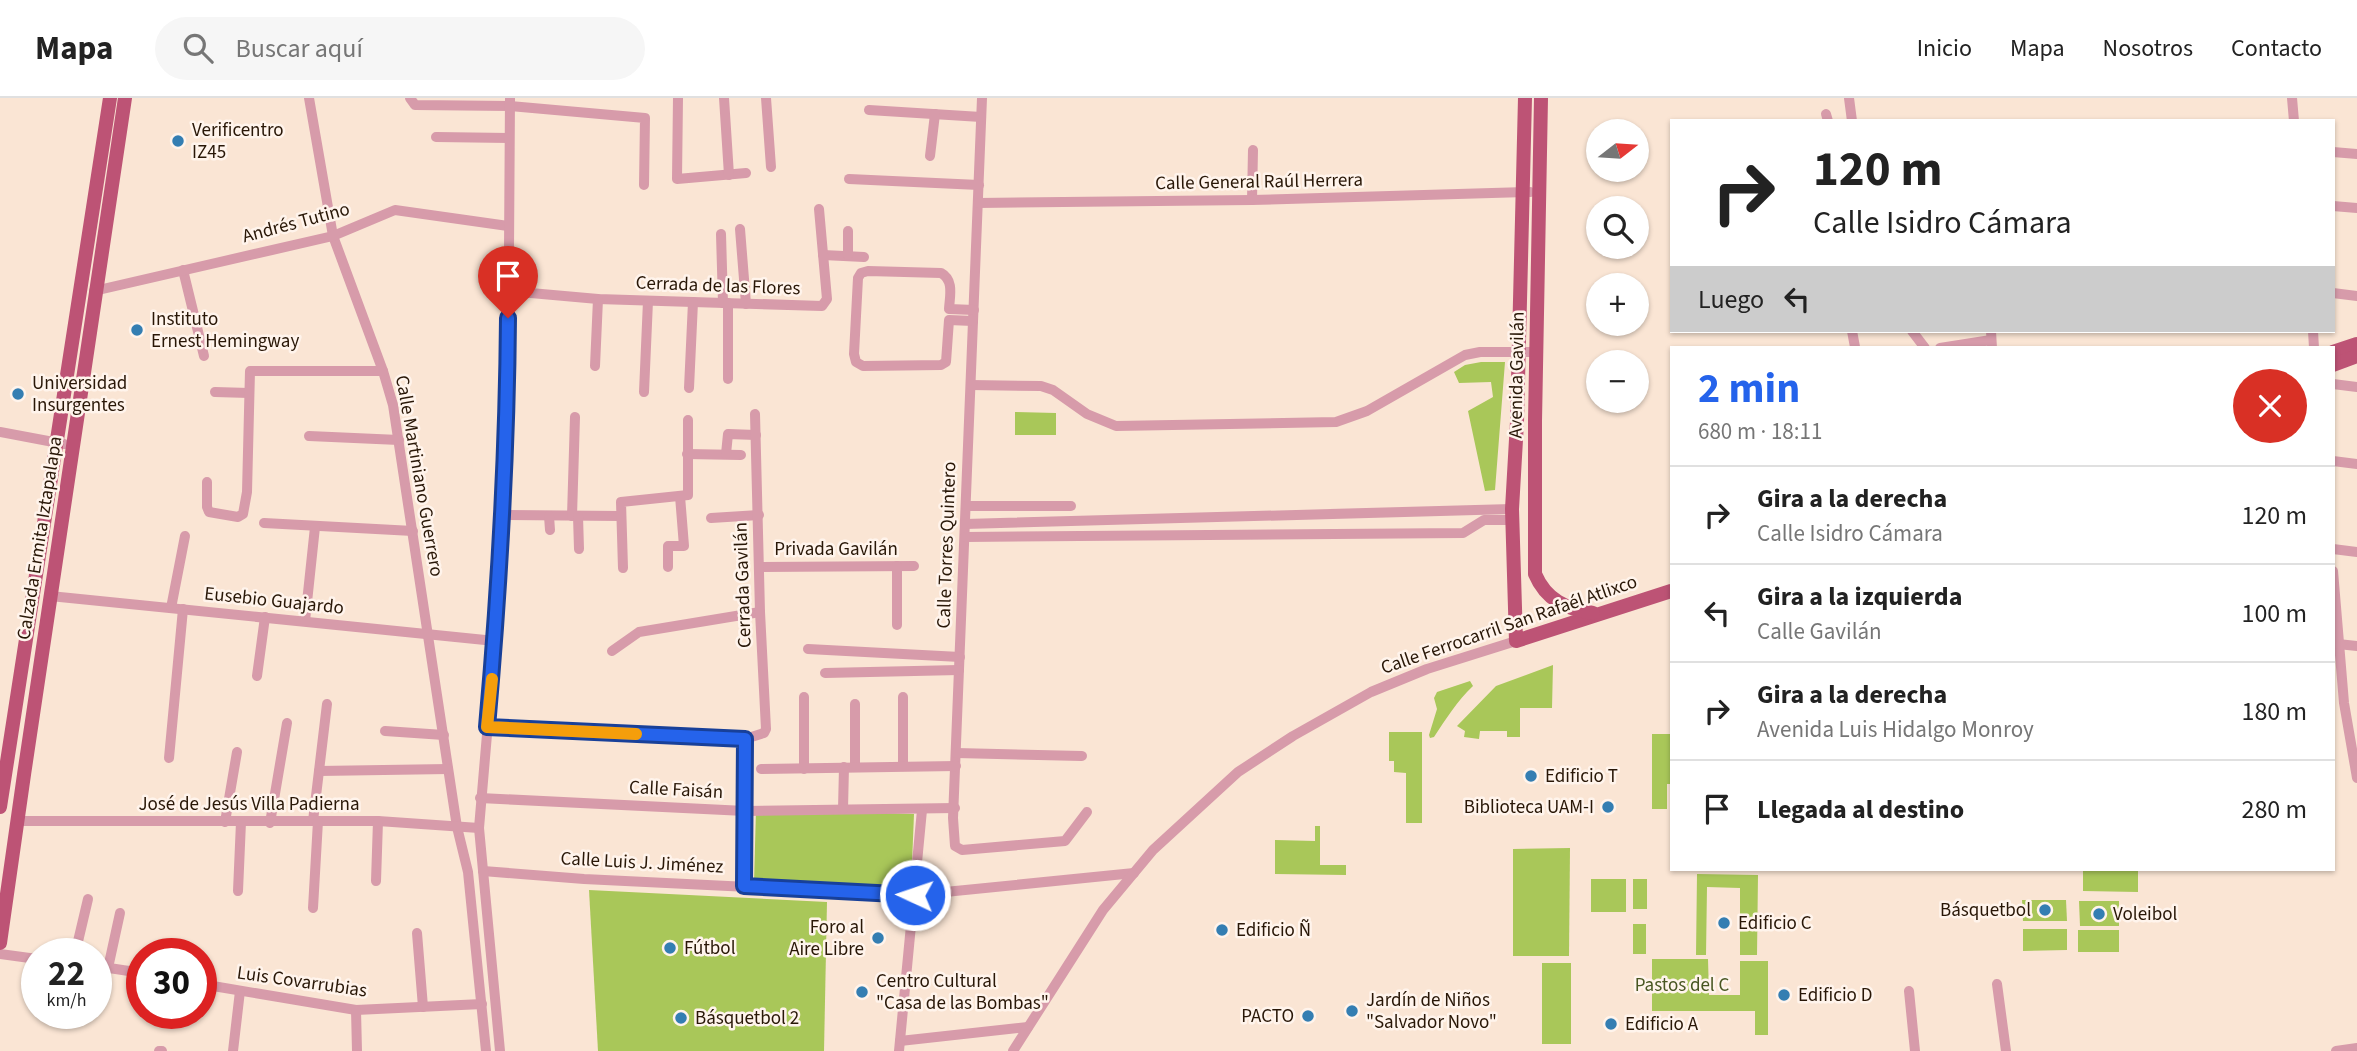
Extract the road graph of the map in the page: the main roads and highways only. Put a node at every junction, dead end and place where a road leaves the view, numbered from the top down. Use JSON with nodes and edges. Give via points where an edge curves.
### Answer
{"nodes":[{"id":1,"x":110,"y":98,"type":"edge"},
{"id":2,"x":125,"y":98,"type":"edge"},
{"id":3,"x":1525,"y":98,"type":"edge"},
{"id":4,"x":1541,"y":98,"type":"edge"},
{"id":5,"x":2357,"y":344,"type":"edge"},
{"id":6,"x":2335,"y":351,"type":"edge"},
{"id":7,"x":2357,"y":356,"type":"edge"},
{"id":8,"x":2335,"y":364,"type":"edge"},
{"id":9,"x":1670,"y":591,"type":"edge"},
{"id":10,"x":1597,"y":614,"type":"junction"},
{"id":11,"x":1516,"y":641,"type":"joint"},
{"id":12,"x":0,"y":807,"type":"edge"},
{"id":13,"x":0,"y":943,"type":"edge"}],
"edges":[{"from":1,"to":12,"type":"main road","name":"Calzada Ermita Iztapalapa"},
{"from":2,"to":13,"type":"main road","name":"Calzada Ermita Iztapalapa"},
{"from":3,"to":11,"type":"main road","name":"Avenida Gavilán","via":[[1512,515]]},
{"from":4,"to":10,"type":"main road","name":"Avenida Gavilán","via":[[1535,574],[1561,606]]},
{"from":5,"to":6,"type":"main road"},
{"from":7,"to":8,"type":"main road"},
{"from":9,"to":10,"type":"main road","name":"Calle Ferrocarril San Rafaél Atlixco"},
{"from":10,"to":11,"type":"main road","name":"Calle Ferrocarril San Rafaél Atlixco"}]}
